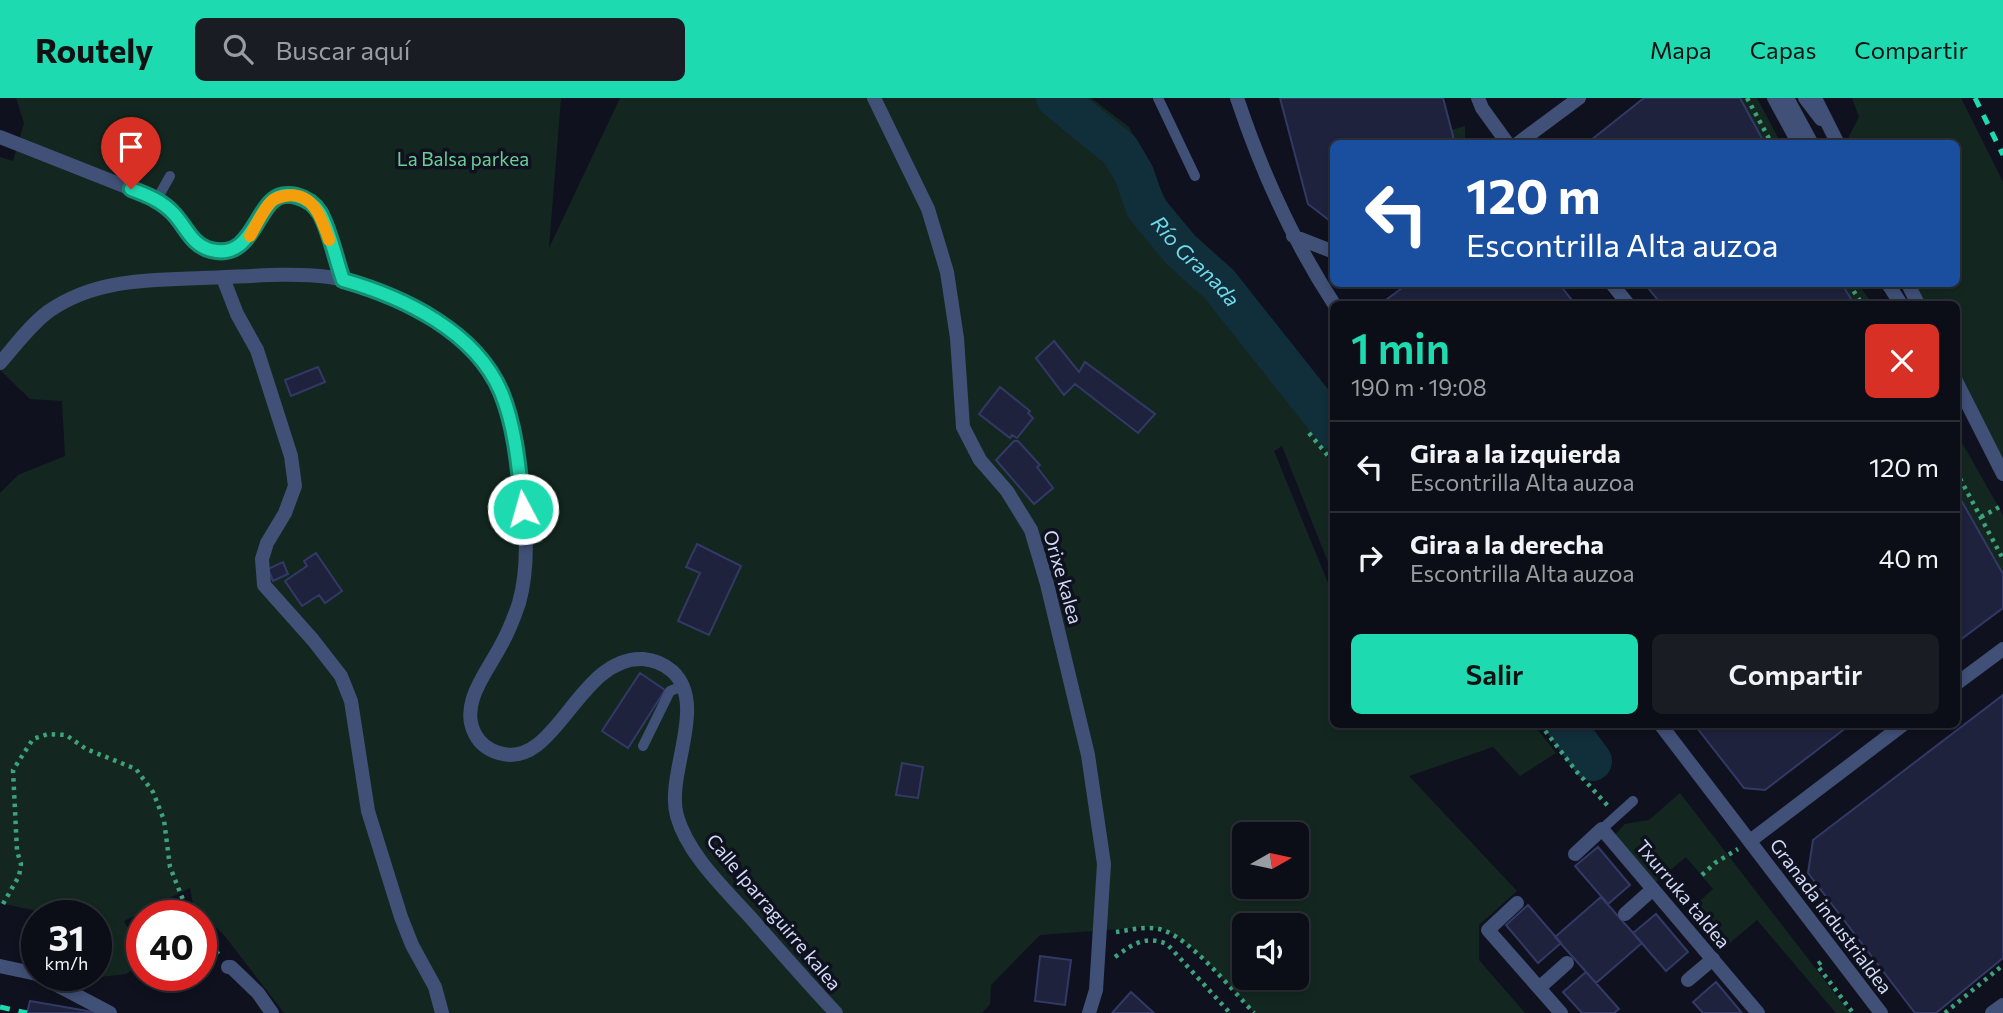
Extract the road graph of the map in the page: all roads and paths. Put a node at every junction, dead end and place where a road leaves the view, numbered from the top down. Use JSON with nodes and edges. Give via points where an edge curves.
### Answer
{"nodes":[{"id":1,"x":874,"y":98,"type":"edge"},
{"id":2,"x":1158,"y":98,"type":"edge"},
{"id":3,"x":1237,"y":98,"type":"edge"},
{"id":4,"x":1478,"y":98,"type":"edge"},
{"id":5,"x":1579,"y":98,"type":"edge"},
{"id":6,"x":1747,"y":98,"type":"edge"},
{"id":7,"x":1774,"y":98,"type":"edge"},
{"id":8,"x":1787,"y":98,"type":"edge"},
{"id":9,"x":1805,"y":98,"type":"edge"},
{"id":10,"x":1815,"y":98,"type":"edge"},
{"id":11,"x":1,"y":135,"type":"edge"},
{"id":12,"x":1835,"y":139,"type":"edge"},
{"id":13,"x":1505,"y":140,"type":"edge"},
{"id":14,"x":1522,"y":140,"type":"edge"},
{"id":15,"x":1770,"y":140,"type":"edge"},
{"id":16,"x":1798,"y":140,"type":"edge"},
{"id":17,"x":1810,"y":140,"type":"edge"},
{"id":18,"x":170,"y":176,"type":"dead end"},
{"id":19,"x":1195,"y":176,"type":"dead end"},
{"id":20,"x":157,"y":200,"type":"junction"},
{"id":21,"x":1293,"y":236,"type":"junction"},
{"id":22,"x":1330,"y":250,"type":"edge"},
{"id":23,"x":223,"y":278,"type":"junction"},
{"id":24,"x":343,"y":280,"type":"junction"},
{"id":25,"x":1329,"y":286,"type":"edge"},
{"id":26,"x":1614,"y":287,"type":"edge"},
{"id":27,"x":1626,"y":301,"type":"edge"},
{"id":28,"x":0,"y":363,"type":"edge"},
{"id":29,"x":1960,"y":389,"type":"edge"},
{"id":30,"x":1960,"y":405,"type":"edge"},
{"id":31,"x":1309,"y":433,"type":"dead end"},
{"id":32,"x":1330,"y":458,"type":"edge"},
{"id":33,"x":2003,"y":475,"type":"edge"},
{"id":34,"x":1960,"y":478,"type":"edge"},
{"id":35,"x":2003,"y":505,"type":"edge"},
{"id":36,"x":1981,"y":517,"type":"junction"},
{"id":37,"x":2003,"y":559,"type":"edge"},
{"id":38,"x":2003,"y":649,"type":"edge"},
{"id":39,"x":1960,"y":681,"type":"edge"},
{"id":40,"x":683,"y":686,"type":"junction"},
{"id":41,"x":1543,"y":728,"type":"edge"},
{"id":42,"x":1663,"y":728,"type":"edge"},
{"id":43,"x":1898,"y":728,"type":"edge"},
{"id":44,"x":643,"y":746,"type":"dead end"},
{"id":45,"x":1633,"y":801,"type":"dead end"},
{"id":46,"x":1616,"y":815,"type":"junction"},
{"id":47,"x":1602,"y":829,"type":"junction"},
{"id":48,"x":1750,"y":841,"type":"junction"},
{"id":49,"x":1575,"y":855,"type":"dead end"},
{"id":50,"x":1702,"y":875,"type":"dead end"},
{"id":51,"x":1653,"y":889,"type":"junction"},
{"id":52,"x":183,"y":900,"type":"edge"},
{"id":53,"x":1517,"y":903,"type":"dead end"},
{"id":54,"x":3,"y":904,"type":"dead end"},
{"id":55,"x":1625,"y":914,"type":"dead end"},
{"id":56,"x":1101,"y":935,"type":"junction"},
{"id":57,"x":217,"y":952,"type":"edge"},
{"id":58,"x":1713,"y":959,"type":"junction"},
{"id":59,"x":1567,"y":963,"type":"dead end"},
{"id":60,"x":2003,"y":965,"type":"edge"},
{"id":61,"x":0,"y":966,"type":"edge"},
{"id":62,"x":229,"y":967,"type":"joint"},
{"id":63,"x":1098,"y":970,"type":"junction"},
{"id":64,"x":21,"y":971,"type":"edge"},
{"id":65,"x":1688,"y":981,"type":"dead end"},
{"id":66,"x":1539,"y":988,"type":"junction"},
{"id":67,"x":69,"y":991,"type":"edge"},
{"id":68,"x":2003,"y":1004,"type":"edge"},
{"id":69,"x":110,"y":1013,"type":"edge"},
{"id":70,"x":272,"y":1013,"type":"edge"},
{"id":71,"x":442,"y":1013,"type":"edge"},
{"id":72,"x":836,"y":1013,"type":"edge"},
{"id":73,"x":1089,"y":1013,"type":"edge"},
{"id":74,"x":1230,"y":1013,"type":"edge"},
{"id":75,"x":1254,"y":1013,"type":"edge"},
{"id":76,"x":1561,"y":1013,"type":"edge"},
{"id":77,"x":1758,"y":1013,"type":"edge"},
{"id":78,"x":1881,"y":1013,"type":"edge"},
{"id":79,"x":1945,"y":1013,"type":"edge"},
{"id":80,"x":1992,"y":1013,"type":"edge"}],
"edges":[{"from":1,"to":56,"type":"street","name":"Orixe kalea","via":[[928,209],[947,272],[963,427],[980,460],[1007,491],[1031,530],[1047,584],[1088,755],[1104,864]]},
{"from":2,"to":19,"type":"lane"},
{"from":3,"to":21,"type":"street"},
{"from":4,"to":13,"type":"street"},
{"from":5,"to":14,"type":"street"},
{"from":6,"to":15,"type":"path"},
{"from":7,"to":16,"type":"street"},
{"from":8,"to":17,"type":"street"},
{"from":9,"to":12,"type":"street"},
{"from":10,"to":12,"type":"street"},
{"from":11,"to":20,"type":"street"},
{"from":18,"to":20,"type":"lane"},
{"from":20,"to":24,"type":"street","via":[[173,213],[191,239],[210,250],[225,250],[250,237],[270,202],[293,195],[307,199],[320,213]]},
{"from":21,"to":22,"type":"street"},
{"from":21,"to":25,"type":"street"},
{"from":23,"to":24,"type":"street","via":[[300,275]]},
{"from":23,"to":28,"type":"street","via":[[134,281],[93,289],[49,312]]},
{"from":23,"to":71,"type":"street","via":[[257,349],[291,456],[295,486],[267,543],[262,559],[264,585],[341,676],[351,701],[368,811],[401,917],[435,987]]},
{"from":24,"to":40,"type":"street","via":[[410,305],[461,340],[490,373],[509,416],[526,562],[511,626],[471,704],[477,738],[485,747],[508,755],[529,750],[550,734],[598,676],[624,660],[654,660],[676,674]]},
{"from":26,"to":27,"type":"street"},
{"from":29,"to":33,"type":"street"},
{"from":30,"to":33,"type":"street"},
{"from":31,"to":32,"type":"path"},
{"from":34,"to":36,"type":"path"},
{"from":35,"to":36,"type":"path"},
{"from":36,"to":37,"type":"path"},
{"from":38,"to":39,"type":"street"},
{"from":40,"to":44,"type":"lane","via":[[670,691]]},
{"from":40,"to":72,"type":"street","name":"Calle Iparraguirre kalea","via":[[687,715],[674,798],[680,825],[704,863]]},
{"from":41,"to":46,"type":"path"},
{"from":42,"to":48,"type":"street","name":"Granada industrialdea"},
{"from":43,"to":48,"type":"street","name":"Granada industrialdea"},
{"from":45,"to":46,"type":"lane"},
{"from":46,"to":47,"type":"lane"},
{"from":47,"to":49,"type":"street"},
{"from":47,"to":51,"type":"street","name":"Txurruka taldea"},
{"from":48,"to":50,"type":"path"},
{"from":48,"to":78,"type":"street","name":"Granada industrialdea"},
{"from":51,"to":55,"type":"street"},
{"from":51,"to":58,"type":"street","name":"Txurruka taldea"},
{"from":52,"to":54,"type":"path","via":[[170,867],[164,820],[153,792],[136,769],[86,749],[66,735],[48,734],[33,739],[13,770],[21,864]]},
{"from":53,"to":66,"type":"street","via":[[1488,930]]},
{"from":56,"to":63,"type":"street","name":"Orixe kalea"},
{"from":56,"to":75,"type":"path","via":[[1146,927],[1178,937]]},
{"from":57,"to":62,"type":"path"},
{"from":58,"to":65,"type":"street"},
{"from":58,"to":77,"type":"street","name":"Txurruka taldea"},
{"from":59,"to":66,"type":"street"},
{"from":60,"to":79,"type":"path"},
{"from":61,"to":64,"type":"street"},
{"from":62,"to":70,"type":"street"},
{"from":63,"to":73,"type":"street","name":"Orixe kalea"},
{"from":63,"to":74,"type":"path","via":[[1140,940],[1157,940],[1175,951]]},
{"from":66,"to":76,"type":"street"},
{"from":67,"to":69,"type":"street"},
{"from":68,"to":80,"type":"street"}]}
